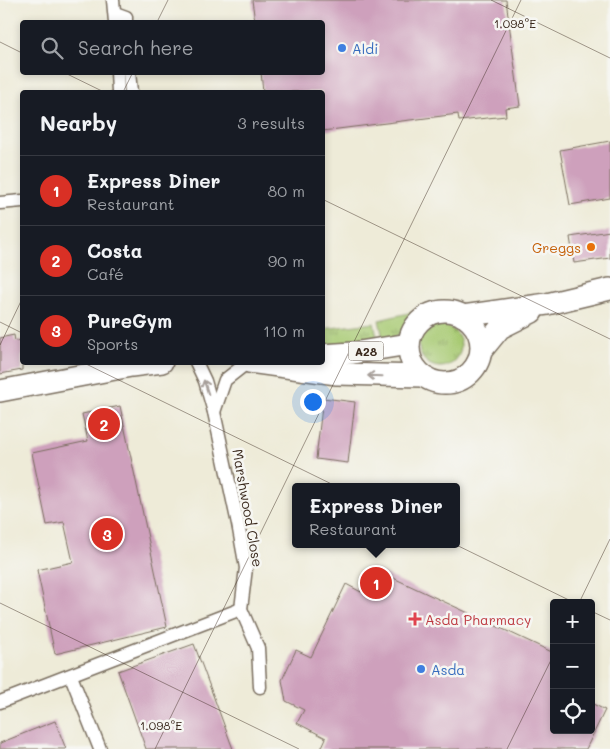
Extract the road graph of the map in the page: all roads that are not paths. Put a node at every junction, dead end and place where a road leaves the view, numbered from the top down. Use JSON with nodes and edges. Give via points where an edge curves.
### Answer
{"nodes":[{"id":1,"x":115,"y":12,"type":"edge"},
{"id":2,"x":126,"y":20,"type":"edge"},
{"id":3,"x":117,"y":75,"type":"edge"},
{"id":4,"x":129,"y":75,"type":"edge"},
{"id":5,"x":118,"y":90,"type":"edge"},
{"id":6,"x":130,"y":90,"type":"edge"},
{"id":7,"x":20,"y":202,"type":"edge"},
{"id":8,"x":0,"y":203,"type":"edge"},
{"id":9,"x":610,"y":289,"type":"edge"},
{"id":10,"x":547,"y":304,"type":"junction"},
{"id":11,"x":463,"y":316,"type":"junction"},
{"id":12,"x":409,"y":344,"type":"junction"},
{"id":13,"x":482,"y":350,"type":"junction"},
{"id":14,"x":325,"y":355,"type":"edge"},
{"id":15,"x":126,"y":365,"type":"edge"},
{"id":16,"x":197,"y":365,"type":"edge"},
{"id":17,"x":245,"y":365,"type":"edge"},
{"id":18,"x":271,"y":365,"type":"edge"},
{"id":19,"x":424,"y":376,"type":"junction"},
{"id":20,"x":0,"y":391,"type":"edge"},
{"id":21,"x":214,"y":412,"type":"junction"},
{"id":22,"x":241,"y":609,"type":"junction"},
{"id":23,"x":71,"y":676,"type":"junction"},
{"id":24,"x":260,"y":687,"type":"dead end"},
{"id":25,"x":0,"y":702,"type":"edge"},
{"id":26,"x":100,"y":749,"type":"edge"}],
"edges":[{"from":1,"to":2,"type":"street","via":[[126,16]]},
{"from":3,"to":5,"type":"street"},
{"from":4,"to":6,"type":"street"},
{"from":7,"to":8,"type":"street"},
{"from":9,"to":10,"type":"highway","number":"A28"},
{"from":10,"to":11,"type":"highway","number":"A28"},
{"from":10,"to":13,"type":"highway","number":"A28","via":[[500,328]]},
{"from":11,"to":12,"type":"highway","number":"A28","via":[[442,311],[431,314],[415,327]]},
{"from":11,"to":13,"type":"highway","via":[[477,330]]},
{"from":12,"to":14,"type":"highway","number":"A28"},
{"from":12,"to":19,"type":"highway","via":[[415,368]]},
{"from":13,"to":19,"type":"highway","number":"A28","via":[[475,368],[464,379],[440,383]]},
{"from":15,"to":20,"type":"highway"},
{"from":21,"to":16,"type":"street","name":"Marshwood Close","one_way":true},
{"from":17,"to":21,"type":"street","via":[[225,380]]},
{"from":19,"to":18,"type":"highway","number":"A28","one_way":true,"via":[[337,374]]},
{"from":21,"to":22,"type":"street","name":"Marshwood Close","via":[[246,568]]},
{"from":22,"to":23,"type":"street"},
{"from":22,"to":24,"type":"street","via":[[258,648]]},
{"from":23,"to":25,"type":"street"},
{"from":23,"to":26,"type":"street"}]}
